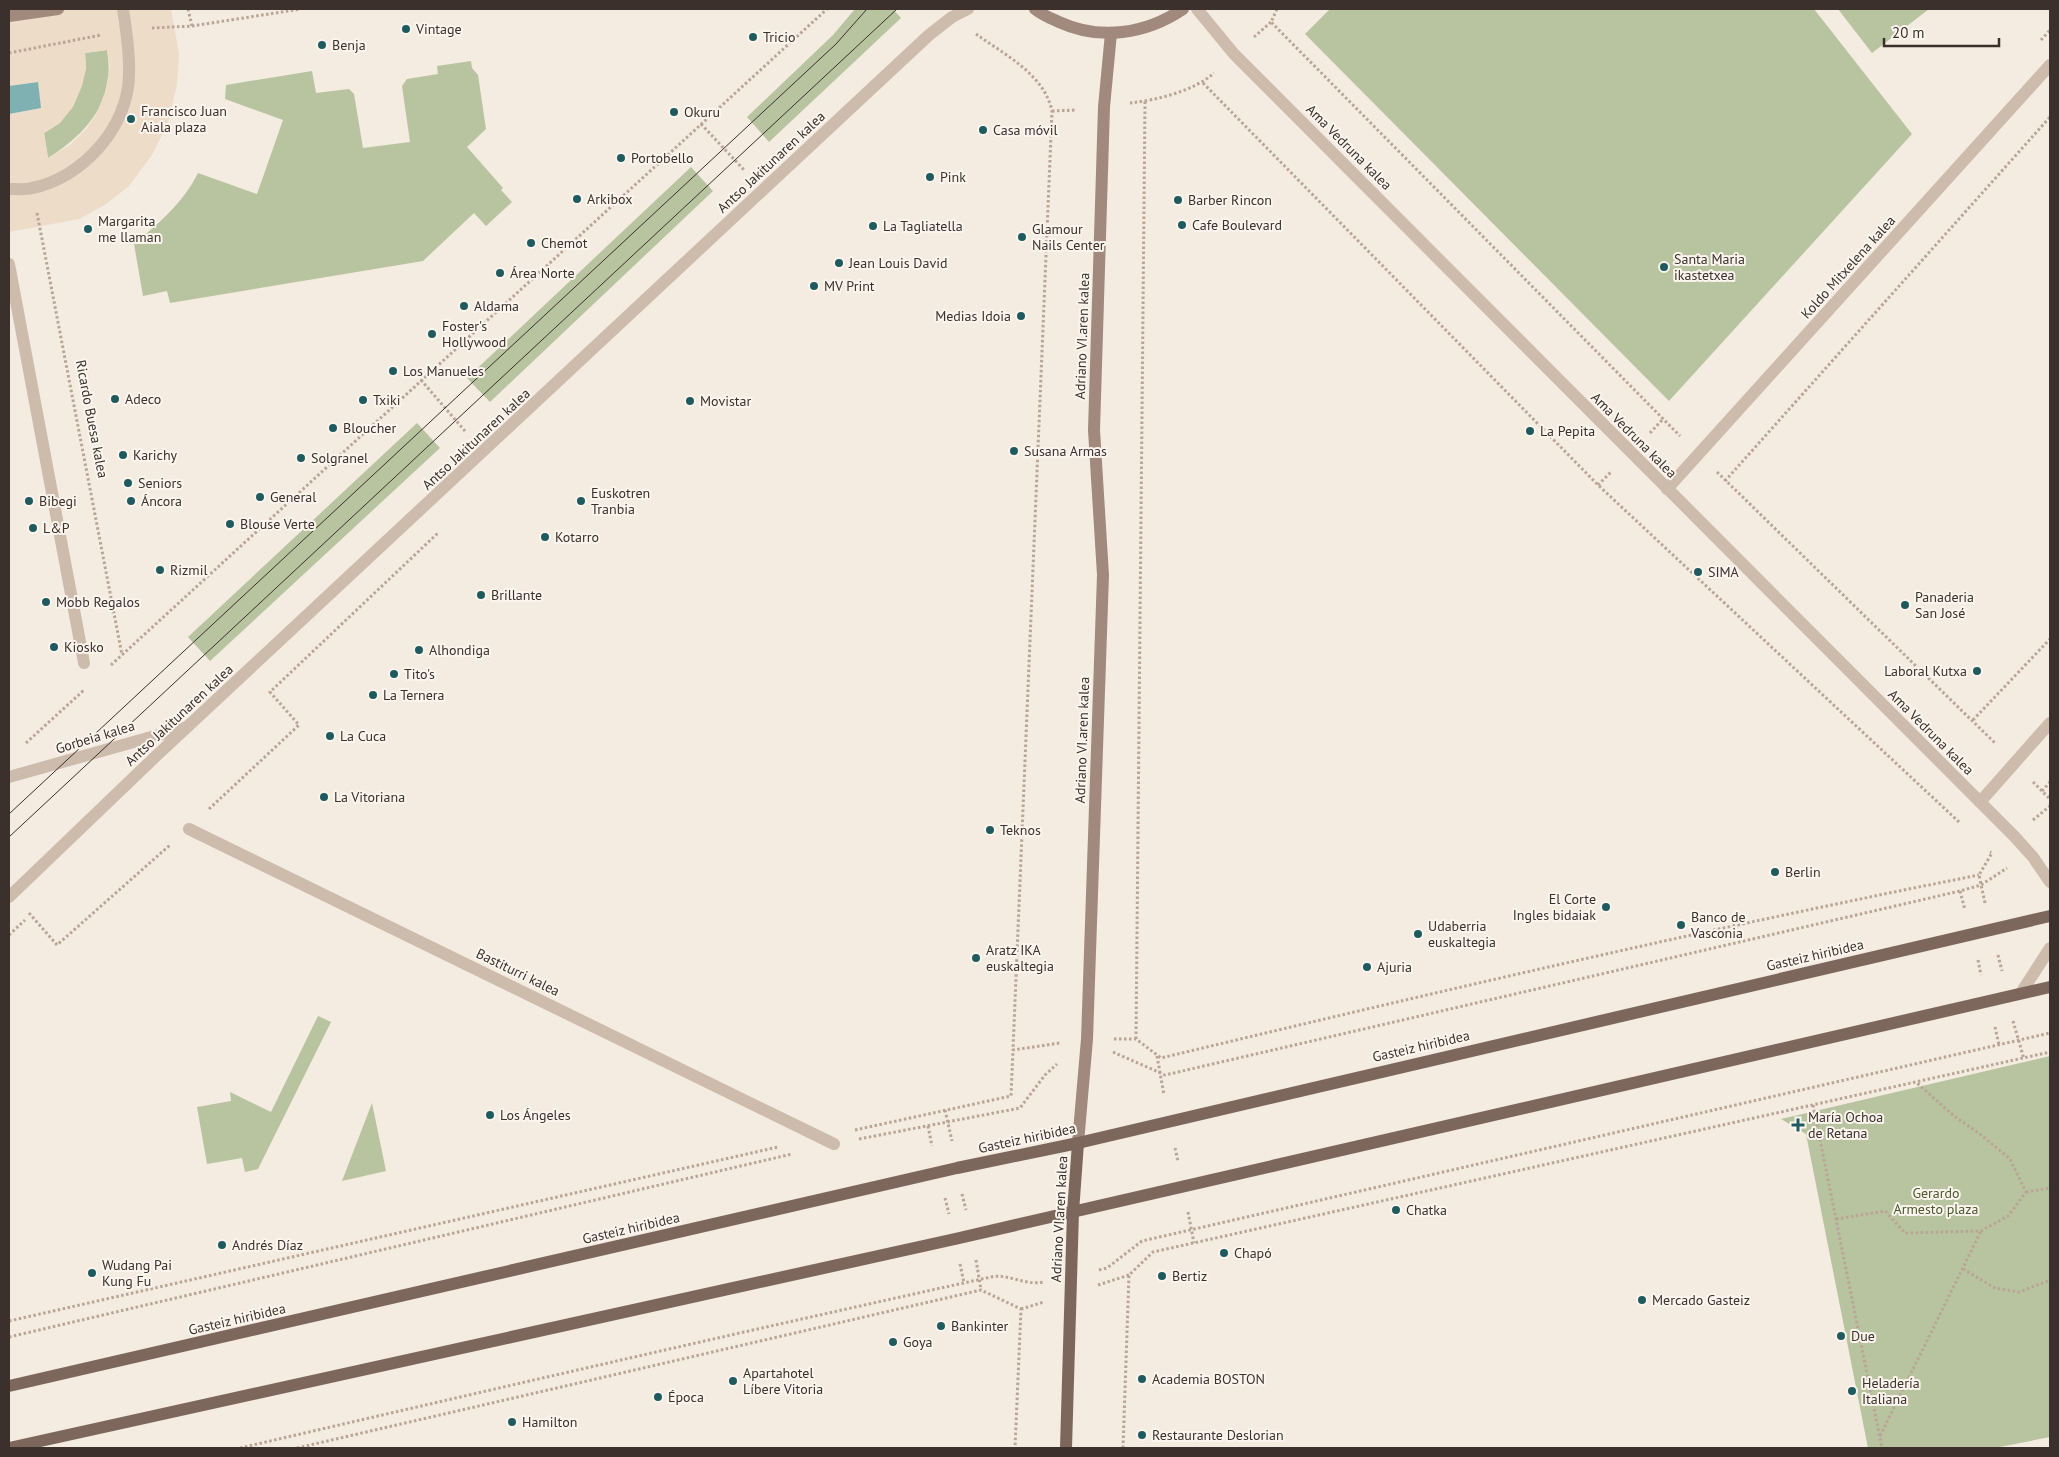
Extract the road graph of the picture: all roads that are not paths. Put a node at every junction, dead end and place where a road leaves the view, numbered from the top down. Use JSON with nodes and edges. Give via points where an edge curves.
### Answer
{"nodes":[{"id":1,"x":58,"y":9,"type":"edge"},
{"id":2,"x":122,"y":9,"type":"edge"},
{"id":3,"x":968,"y":9,"type":"edge"},
{"id":4,"x":1035,"y":9,"type":"edge"},
{"id":5,"x":1183,"y":9,"type":"edge"},
{"id":6,"x":1197,"y":9,"type":"edge"},
{"id":7,"x":9,"y":16,"type":"edge"},
{"id":8,"x":1111,"y":34,"type":"junction"},
{"id":9,"x":2050,"y":65,"type":"edge"},
{"id":10,"x":9,"y":189,"type":"edge"},
{"id":11,"x":9,"y":264,"type":"edge"},
{"id":12,"x":1667,"y":489,"type":"junction"},
{"id":13,"x":84,"y":663,"type":"dead end"},
{"id":14,"x":2050,"y":723,"type":"edge"},
{"id":15,"x":189,"y":727,"type":"junction"},
{"id":16,"x":9,"y":777,"type":"edge"},
{"id":17,"x":1980,"y":802,"type":"junction"},
{"id":18,"x":189,"y":829,"type":"road end"},
{"id":19,"x":2050,"y":882,"type":"edge"},
{"id":20,"x":10,"y":896,"type":"edge"},
{"id":21,"x":2050,"y":916,"type":"edge"},
{"id":22,"x":2050,"y":948,"type":"edge"},
{"id":23,"x":2050,"y":987,"type":"edge"},
{"id":24,"x":2021,"y":993,"type":"junction"},
{"id":25,"x":1078,"y":1143,"type":"junction"},
{"id":26,"x":834,"y":1144,"type":"road end"},
{"id":27,"x":1073,"y":1212,"type":"junction"},
{"id":28,"x":9,"y":1386,"type":"edge"},
{"id":29,"x":9,"y":1448,"type":"edge"},
{"id":30,"x":1066,"y":1448,"type":"edge"}],
"edges":[{"from":1,"to":7,"type":"main road"},
{"from":2,"to":10,"type":"street","via":[[130,75],[123,107],[108,138],[81,164],[57,179],[32,188]]},
{"from":3,"to":15,"type":"street","name":"Antso Jakitunaren kalea","via":[[929,35]]},
{"from":4,"to":8,"type":"main road","via":[[1074,29]]},
{"from":5,"to":8,"type":"main road","via":[[1140,30]]},
{"from":6,"to":12,"type":"street","name":"Ama Vedruna kalea","via":[[1234,54]]},
{"from":8,"to":25,"type":"main road","name":"Adriano VI.aren kalea","via":[[1104,107],[1094,430],[1103,575],[1086,1046]]},
{"from":9,"to":12,"type":"street","name":"Koldo Mitxelena kalea"},
{"from":11,"to":13,"type":"street"},
{"from":12,"to":17,"type":"street","name":"Ama Vedruna kalea"},
{"from":14,"to":17,"type":"street"},
{"from":15,"to":16,"type":"street","name":"Gorbeia kalea"},
{"from":15,"to":20,"type":"street","name":"Antso Jakitunaren kalea"},
{"from":17,"to":19,"type":"street","name":"Ama Vedruna kalea","via":[[2033,857]]},
{"from":18,"to":26,"type":"street","name":"Bastiturri kalea"},
{"from":21,"to":25,"type":"main road","name":"Gasteiz hiribidea"},
{"from":22,"to":24,"type":"street"},
{"from":23,"to":24,"type":"main road"},
{"from":24,"to":27,"type":"main road"},
{"from":25,"to":27,"type":"main road","name":"Adriano VI.aren kalea"},
{"from":25,"to":28,"type":"main road","name":"Gasteiz hiribidea"},
{"from":27,"to":29,"type":"main road"},
{"from":27,"to":30,"type":"main road","name":"Adriano VI.aren kalea"}]}
